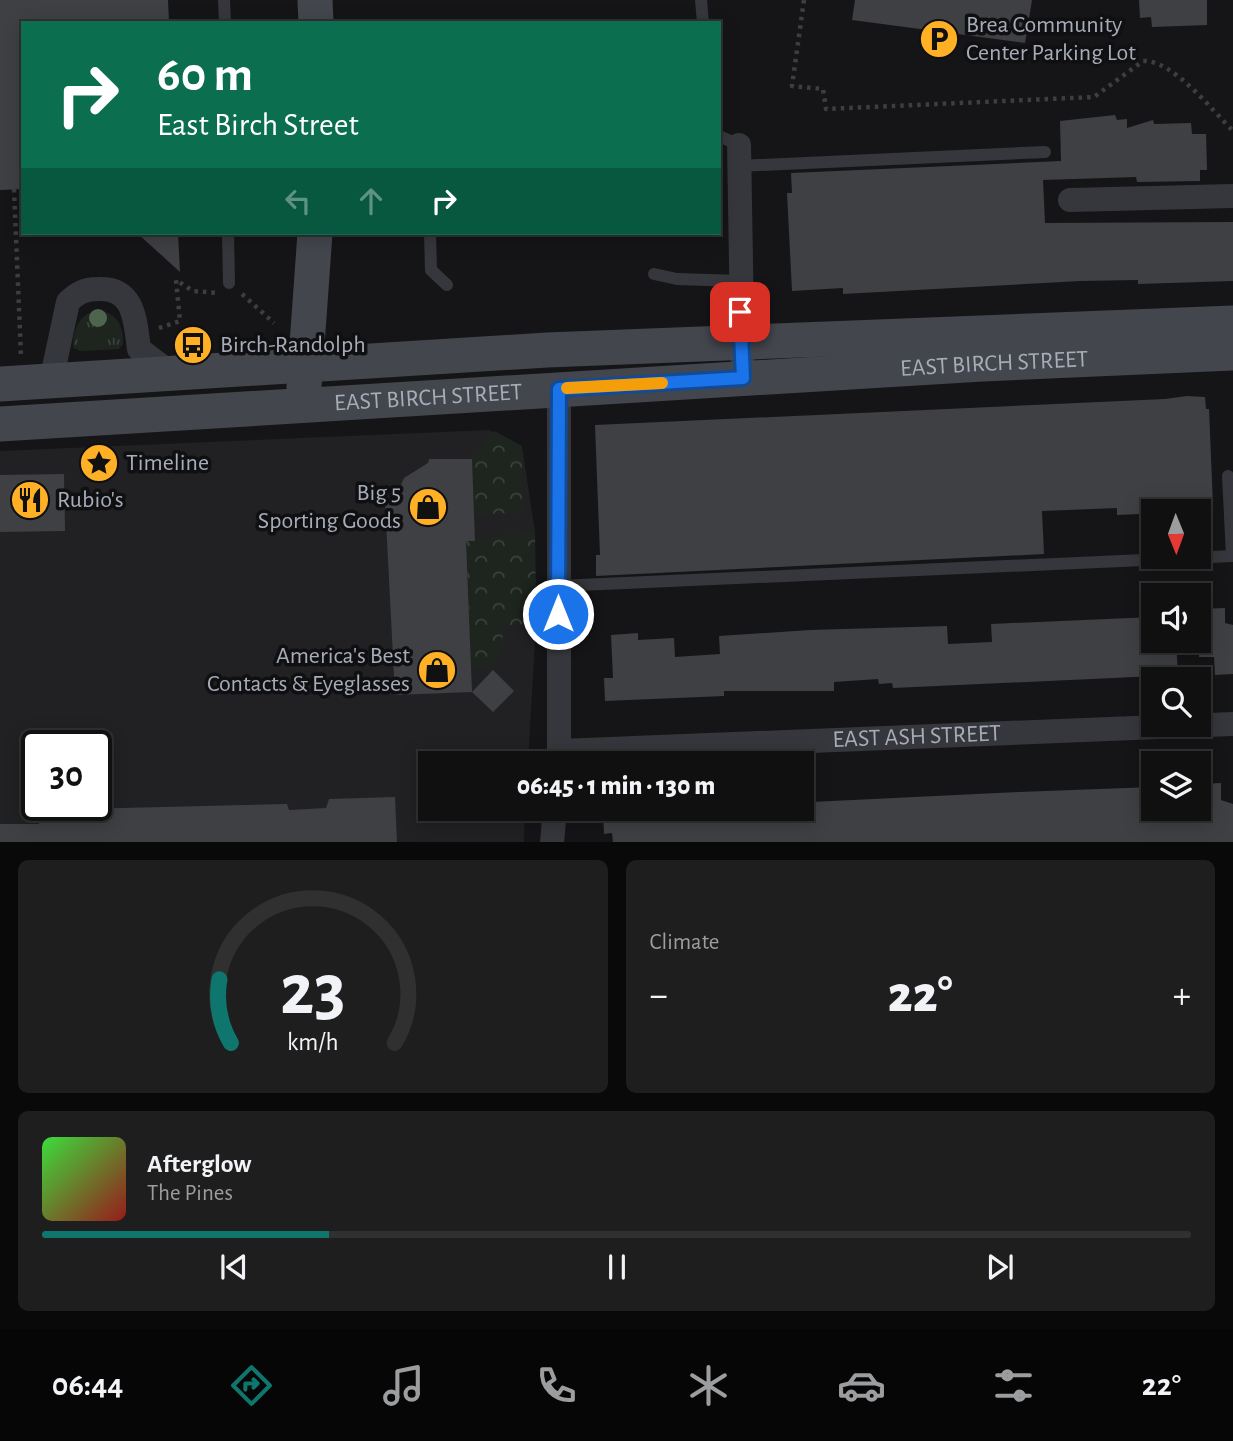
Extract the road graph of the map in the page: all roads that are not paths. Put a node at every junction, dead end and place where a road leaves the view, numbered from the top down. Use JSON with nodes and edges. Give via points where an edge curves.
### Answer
{"nodes":[{"id":1,"x":224,"y":0,"type":"edge"},
{"id":2,"x":315,"y":0,"type":"edge"},
{"id":3,"x":701,"y":0,"type":"edge"},
{"id":4,"x":225,"y":21,"type":"edge"},
{"id":5,"x":316,"y":21,"type":"edge"},
{"id":6,"x":703,"y":21,"type":"edge"},
{"id":7,"x":732,"y":149,"type":"edge"},
{"id":8,"x":1045,"y":152,"type":"dead end"},
{"id":9,"x":1233,"y":196,"type":"edge"},
{"id":10,"x":1070,"y":200,"type":"dead end"},
{"id":11,"x":228,"y":235,"type":"edge"},
{"id":12,"x":315,"y":235,"type":"edge"},
{"id":13,"x":430,"y":235,"type":"edge"},
{"id":14,"x":654,"y":274,"type":"dead end"},
{"id":15,"x":740,"y":281,"type":"junction"},
{"id":16,"x":229,"y":283,"type":"road end"},
{"id":17,"x":447,"y":285,"type":"dead end"},
{"id":18,"x":1233,"y":323,"type":"edge"},
{"id":19,"x":741,"y":340,"type":"junction"},
{"id":20,"x":1233,"y":353,"type":"edge"},
{"id":21,"x":307,"y":366,"type":"junction"},
{"id":22,"x":36,"y":369,"type":"junction"},
{"id":23,"x":171,"y":373,"type":"junction"},
{"id":24,"x":743,"y":378,"type":"junction"},
{"id":25,"x":0,"y":384,"type":"edge"},
{"id":26,"x":559,"y":389,"type":"junction"},
{"id":27,"x":301,"y":408,"type":"junction"},
{"id":28,"x":0,"y":424,"type":"edge"},
{"id":29,"x":1228,"y":476,"type":"dead end"},
{"id":30,"x":1233,"y":556,"type":"edge"},
{"id":31,"x":558,"y":586,"type":"junction"},
{"id":32,"x":1233,"y":724,"type":"edge"},
{"id":33,"x":559,"y":751,"type":"edge"},
{"id":34,"x":682,"y":751,"type":"edge"},
{"id":35,"x":554,"y":821,"type":"edge"},
{"id":36,"x":552,"y":842,"type":"edge"}],
"edges":[{"from":1,"to":4,"type":"lane"},
{"from":2,"to":5,"type":"street"},
{"from":3,"to":6,"type":"lane"},
{"from":7,"to":8,"type":"lane"},
{"from":7,"to":15,"type":"street"},
{"from":9,"to":10,"type":"street"},
{"from":11,"to":16,"type":"lane"},
{"from":12,"to":21,"type":"street"},
{"from":13,"to":17,"type":"lane","via":[[431,270]]},
{"from":14,"to":15,"type":"lane"},
{"from":15,"to":19,"type":"street"},
{"from":18,"to":19,"type":"street","name":"EAST BIRCH STREET"},
{"from":19,"to":21,"type":"street","name":"EAST BIRCH STREET"},
{"from":19,"to":24,"type":"street"},
{"from":20,"to":24,"type":"street","name":"EAST BIRCH STREET"},
{"from":21,"to":23,"type":"street","name":"EAST BIRCH STREET"},
{"from":21,"to":27,"type":"street"},
{"from":22,"to":23,"type":"street","name":"EAST BIRCH STREET"},
{"from":22,"to":23,"type":"street","via":[[53,372],[68,302],[76,293],[106,288],[128,299],[138,349]]},
{"from":22,"to":25,"type":"street","name":"EAST BIRCH STREET"},
{"from":24,"to":26,"type":"street","name":"EAST BIRCH STREET"},
{"from":26,"to":27,"type":"street","name":"EAST BIRCH STREET"},
{"from":26,"to":31,"type":"street"},
{"from":27,"to":28,"type":"street","name":"EAST BIRCH STREET"},
{"from":29,"to":30,"type":"lane"},
{"from":30,"to":31,"type":"lane"},
{"from":31,"to":33,"type":"street"},
{"from":32,"to":34,"type":"street","name":"EAST ASH STREET"},
{"from":35,"to":36,"type":"street"}]}
